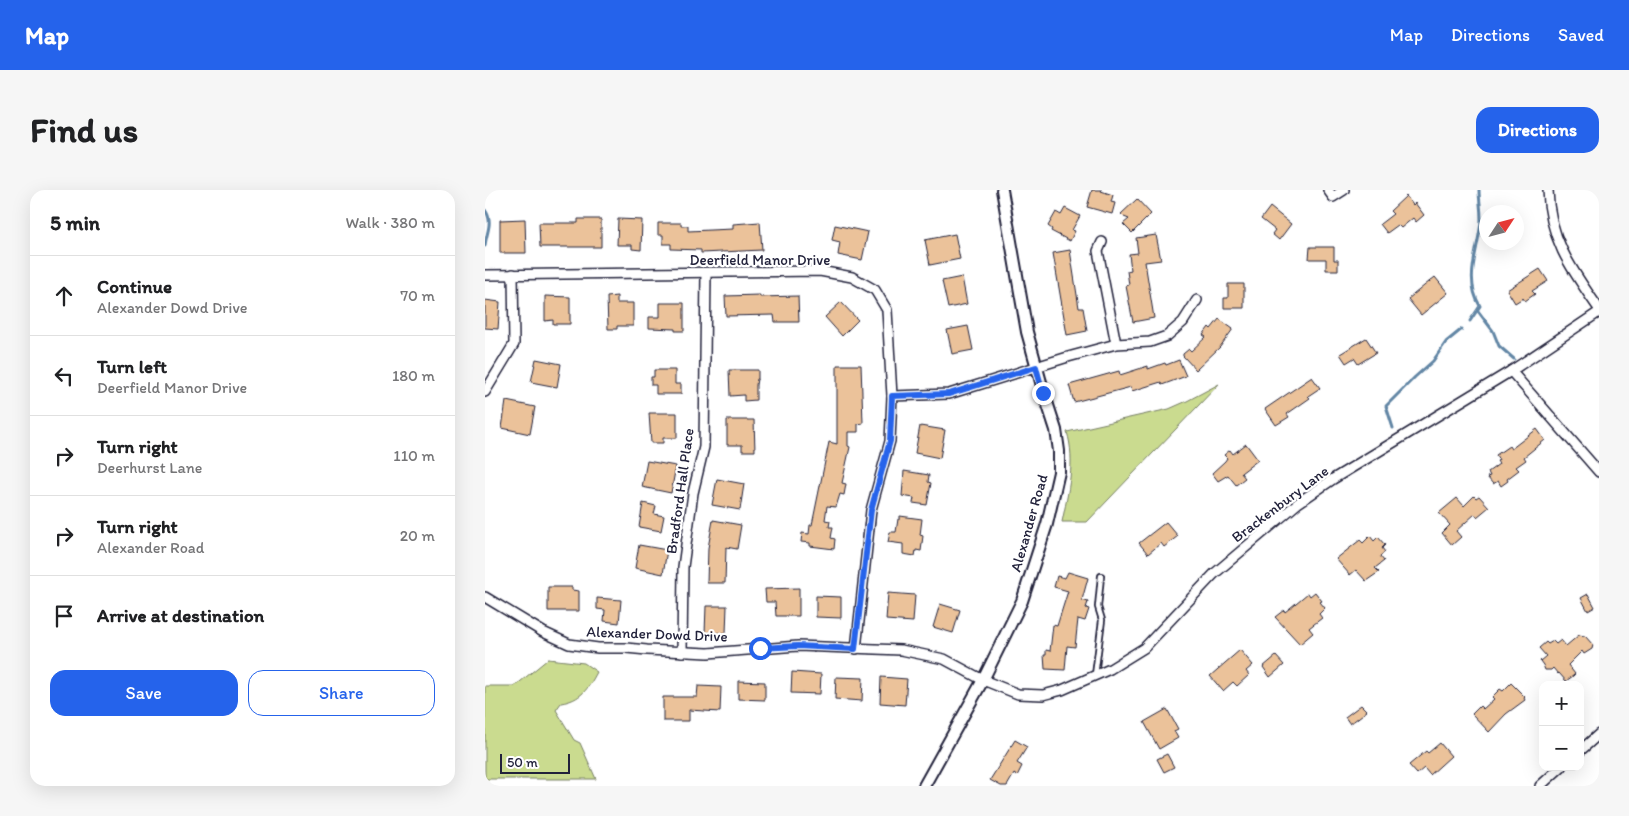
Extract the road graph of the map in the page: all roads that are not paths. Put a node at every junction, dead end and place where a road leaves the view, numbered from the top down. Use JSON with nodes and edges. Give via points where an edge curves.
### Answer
{"nodes":[{"id":1,"x":1001,"y":190,"type":"edge"},
{"id":2,"x":1328,"y":190,"type":"edge"},
{"id":3,"x":1344,"y":190,"type":"edge"},
{"id":4,"x":1548,"y":190,"type":"edge"},
{"id":5,"x":1102,"y":242,"type":"dead end"},
{"id":6,"x":707,"y":273,"type":"junction"},
{"id":7,"x":485,"y":274,"type":"edge"},
{"id":8,"x":513,"y":274,"type":"junction"},
{"id":9,"x":1197,"y":300,"type":"dead end"},
{"id":10,"x":1599,"y":311,"type":"edge"},
{"id":11,"x":1116,"y":344,"type":"junction"},
{"id":12,"x":1036,"y":367,"type":"junction"},
{"id":13,"x":1511,"y":371,"type":"junction"},
{"id":14,"x":485,"y":392,"type":"edge"},
{"id":15,"x":892,"y":396,"type":"junction"},
{"id":16,"x":1599,"y":472,"type":"edge"},
{"id":17,"x":1101,"y":576,"type":"dead end"},
{"id":18,"x":485,"y":597,"type":"edge"},
{"id":19,"x":855,"y":649,"type":"junction"},
{"id":20,"x":682,"y":652,"type":"junction"},
{"id":21,"x":1095,"y":676,"type":"junction"},
{"id":22,"x":983,"y":680,"type":"junction"},
{"id":23,"x":1599,"y":734,"type":"edge"},
{"id":24,"x":1584,"y":747,"type":"edge"},
{"id":25,"x":1557,"y":771,"type":"edge"},
{"id":26,"x":924,"y":786,"type":"edge"},
{"id":27,"x":1540,"y":786,"type":"edge"}],
"edges":[{"from":1,"to":12,"type":"street","name":"Alexander Road"},
{"from":2,"to":3,"type":"street","via":[[1333,197]]},
{"from":4,"to":10,"type":"street","via":[[1559,244]]},
{"from":5,"to":11,"type":"street","via":[[1098,251]]},
{"from":6,"to":8,"type":"street","name":"Deerfield Manor Drive"},
{"from":6,"to":15,"type":"street","name":"Deerfield Manor Drive","via":[[820,271],[852,277],[875,290],[887,310]]},
{"from":6,"to":20,"type":"street","name":"Bradford Hall Place","via":[[704,447],[693,493],[683,567]]},
{"from":7,"to":8,"type":"street","name":"Deerfield Manor Drive"},
{"from":8,"to":14,"type":"street","via":[[514,344]]},
{"from":9,"to":11,"type":"street","via":[[1183,322],[1167,336],[1150,342]]},
{"from":10,"to":13,"type":"street","name":"Brackenbury Lane"},
{"from":11,"to":12,"type":"street"},
{"from":12,"to":15,"type":"street","via":[[949,394]]},
{"from":12,"to":22,"type":"street","name":"Alexander Road","via":[[1056,430],[1059,472],[1047,524],[1022,600]]},
{"from":13,"to":16,"type":"street"},
{"from":13,"to":21,"type":"street","name":"Brackenbury Lane","via":[[1299,503],[1214,574],[1144,648]]},
{"from":15,"to":19,"type":"street","name":"Deerfield Manor Drive","via":[[890,441],[871,510]]},
{"from":17,"to":21,"type":"lane","via":[[1098,607],[1102,620]]},
{"from":18,"to":20,"type":"street","name":"Alexander Dowd Drive","via":[[569,644]]},
{"from":19,"to":20,"type":"street","name":"Alexander Dowd Drive","via":[[798,646]]},
{"from":19,"to":22,"type":"street","name":"Alexander Dowd Drive","via":[[901,650],[944,659]]},
{"from":21,"to":22,"type":"street","name":"Brackenbury Lane","via":[[1062,690],[1037,695],[1018,694]]},
{"from":22,"to":26,"type":"street","name":"Alexander Road"},
{"from":23,"to":24,"type":"street"},
{"from":25,"to":27,"type":"street"}]}
